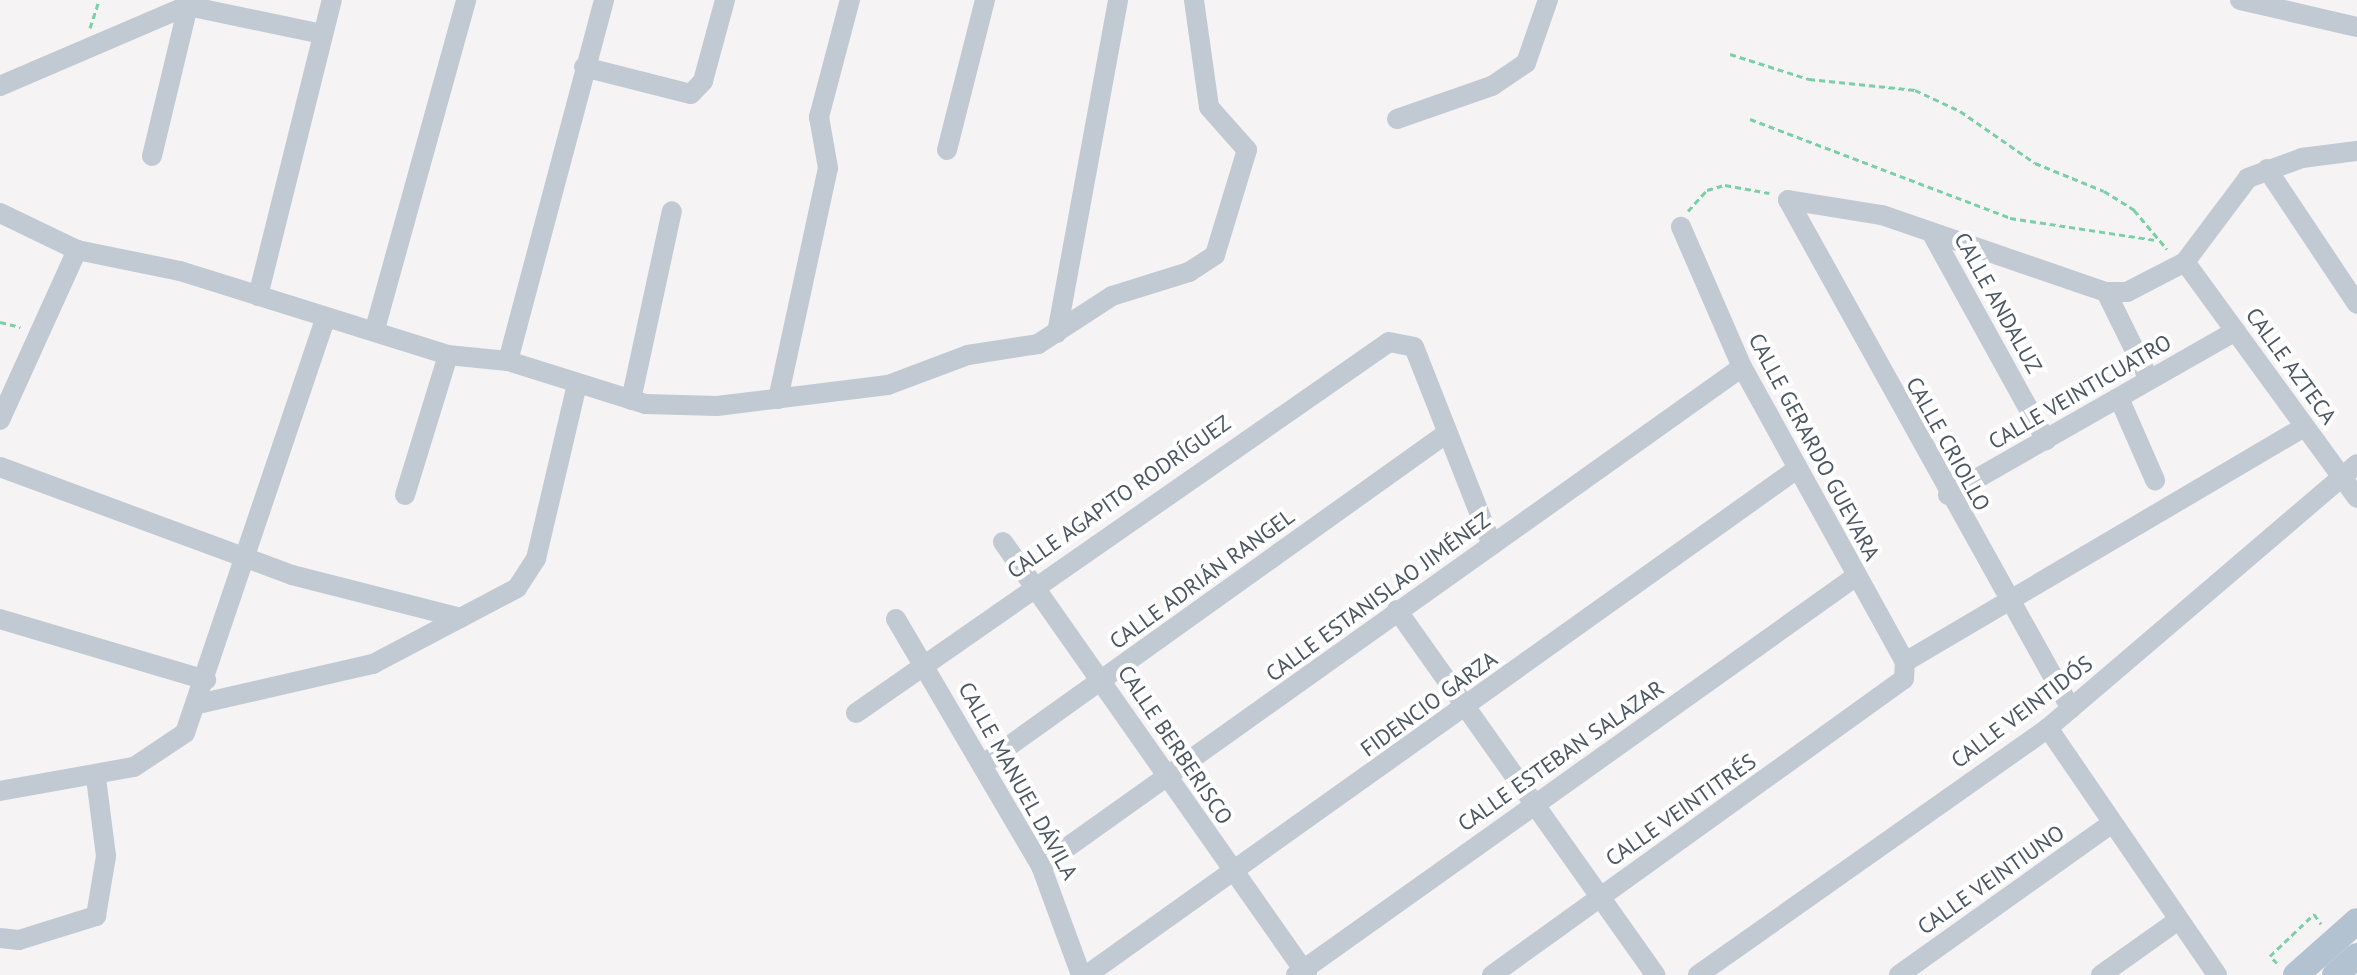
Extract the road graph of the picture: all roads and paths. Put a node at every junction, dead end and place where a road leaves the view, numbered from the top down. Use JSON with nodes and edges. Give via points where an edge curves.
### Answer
{"nodes":[{"id":1,"x":99,"y":0,"type":"edge"},
{"id":2,"x":332,"y":0,"type":"edge"},
{"id":3,"x":466,"y":0,"type":"edge"},
{"id":4,"x":604,"y":0,"type":"edge"},
{"id":5,"x":725,"y":0,"type":"edge"},
{"id":6,"x":850,"y":0,"type":"edge"},
{"id":7,"x":985,"y":0,"type":"edge"},
{"id":8,"x":1118,"y":0,"type":"edge"},
{"id":9,"x":1194,"y":0,"type":"edge"},
{"id":10,"x":1548,"y":0,"type":"edge"},
{"id":11,"x":2240,"y":0,"type":"edge"},
{"id":12,"x":194,"y":3,"type":"edge"},
{"id":13,"x":2288,"y":6,"type":"edge"},
{"id":14,"x":2357,"y":27,"type":"edge"},
{"id":15,"x":322,"y":34,"type":"junction"},
{"id":16,"x":83,"y":47,"type":"junction"},
{"id":17,"x":1730,"y":54,"type":"dead end"},
{"id":18,"x":584,"y":67,"type":"junction"},
{"id":19,"x":0,"y":86,"type":"edge"},
{"id":20,"x":1397,"y":119,"type":"dead end"},
{"id":21,"x":1750,"y":119,"type":"dead end"},
{"id":22,"x":947,"y":150,"type":"dead end"},
{"id":23,"x":2357,"y":151,"type":"edge"},
{"id":24,"x":152,"y":156,"type":"dead end"},
{"id":25,"x":2267,"y":169,"type":"junction"},
{"id":26,"x":1788,"y":200,"type":"junction"},
{"id":27,"x":672,"y":211,"type":"dead end"},
{"id":28,"x":0,"y":213,"type":"edge"},
{"id":29,"x":1681,"y":227,"type":"joint"},
{"id":30,"x":1931,"y":232,"type":"junction"},
{"id":31,"x":2156,"y":240,"type":"junction"},
{"id":32,"x":77,"y":250,"type":"junction"},
{"id":33,"x":2185,"y":262,"type":"junction"},
{"id":34,"x":2106,"y":292,"type":"junction"},
{"id":35,"x":258,"y":296,"type":"junction"},
{"id":36,"x":2357,"y":304,"type":"edge"},
{"id":37,"x":326,"y":317,"type":"junction"},
{"id":38,"x":375,"y":329,"type":"junction"},
{"id":39,"x":2236,"y":331,"type":"junction"},
{"id":40,"x":1057,"y":333,"type":"junction"},
{"id":41,"x":448,"y":355,"type":"junction"},
{"id":42,"x":508,"y":361,"type":"junction"},
{"id":43,"x":1742,"y":367,"type":"junction"},
{"id":44,"x":2149,"y":379,"type":"junction"},
{"id":45,"x":577,"y":384,"type":"junction"},
{"id":46,"x":2119,"y":398,"type":"junction"},
{"id":47,"x":778,"y":399,"type":"junction"},
{"id":48,"x":631,"y":400,"type":"junction"},
{"id":49,"x":0,"y":420,"type":"edge"},
{"id":50,"x":2304,"y":427,"type":"junction"},
{"id":51,"x":1447,"y":433,"type":"junction"},
{"id":52,"x":2046,"y":440,"type":"junction"},
{"id":53,"x":0,"y":467,"type":"edge"},
{"id":54,"x":1797,"y":469,"type":"junction"},
{"id":55,"x":2350,"y":470,"type":"edge"},
{"id":56,"x":2155,"y":480,"type":"dead end"},
{"id":57,"x":405,"y":495,"type":"dead end"},
{"id":58,"x":1948,"y":495,"type":"junction"},
{"id":59,"x":2357,"y":498,"type":"edge"},
{"id":60,"x":1003,"y":542,"type":"dead end"},
{"id":61,"x":1492,"y":545,"type":"junction"},
{"id":62,"x":244,"y":555,"type":"junction"},
{"id":63,"x":1855,"y":577,"type":"junction"},
{"id":64,"x":1036,"y":584,"type":"junction"},
{"id":65,"x":2006,"y":599,"type":"junction"},
{"id":66,"x":1397,"y":610,"type":"junction"},
{"id":67,"x":461,"y":618,"type":"junction"},
{"id":68,"x":0,"y":619,"type":"edge"},
{"id":69,"x":896,"y":619,"type":"dead end"},
{"id":70,"x":924,"y":661,"type":"junction"},
{"id":71,"x":1905,"y":662,"type":"junction"},
{"id":72,"x":1103,"y":679,"type":"junction"},
{"id":73,"x":206,"y":680,"type":"junction"},
{"id":74,"x":198,"y":704,"type":"junction"},
{"id":75,"x":1469,"y":705,"type":"junction"},
{"id":76,"x":2071,"y":709,"type":"junction"},
{"id":77,"x":856,"y":713,"type":"dead end"},
{"id":78,"x":2048,"y":728,"type":"junction"},
{"id":79,"x":985,"y":763,"type":"junction"},
{"id":80,"x":96,"y":778,"type":"junction"},
{"id":81,"x":1167,"y":780,"type":"junction"},
{"id":82,"x":0,"y":791,"type":"edge"},
{"id":83,"x":1536,"y":802,"type":"junction"},
{"id":84,"x":2111,"y":824,"type":"junction"},
{"id":85,"x":1041,"y":866,"type":"junction"},
{"id":86,"x":1235,"y":874,"type":"junction"},
{"id":87,"x":1600,"y":897,"type":"junction"},
{"id":88,"x":2177,"y":921,"type":"junction"},
{"id":89,"x":2357,"y":921,"type":"edge"},
{"id":90,"x":0,"y":938,"type":"edge"},
{"id":91,"x":2270,"y":956,"type":"dead end"},
{"id":92,"x":2336,"y":960,"type":"edge"},
{"id":93,"x":2292,"y":969,"type":"edge"},
{"id":94,"x":1302,"y":973,"type":"edge"},
{"id":95,"x":1084,"y":975,"type":"edge"},
{"id":96,"x":1492,"y":975,"type":"edge"},
{"id":97,"x":1655,"y":975,"type":"edge"},
{"id":98,"x":1698,"y":975,"type":"edge"},
{"id":99,"x":1899,"y":975,"type":"edge"},
{"id":100,"x":2101,"y":975,"type":"edge"},
{"id":101,"x":2217,"y":975,"type":"edge"}],
"edges":[{"from":1,"to":16,"type":"path"},
{"from":2,"to":15,"type":"street"},
{"from":3,"to":38,"type":"street"},
{"from":4,"to":18,"type":"street"},
{"from":5,"to":18,"type":"street","via":[[703,81],[691,94]]},
{"from":6,"to":47,"type":"street","via":[[819,117],[828,168]]},
{"from":7,"to":22,"type":"street"},
{"from":8,"to":40,"type":"street"},
{"from":9,"to":40,"type":"street","via":[[1209,107],[1247,150],[1224,239],[1204,264],[1112,296]]},
{"from":10,"to":20,"type":"street","via":[[1526,63],[1492,86]]},
{"from":11,"to":13,"type":"street"},
{"from":12,"to":15,"type":"street"},
{"from":12,"to":16,"type":"street"},
{"from":12,"to":24,"type":"street"},
{"from":13,"to":14,"type":"street"},
{"from":15,"to":35,"type":"street"},
{"from":16,"to":19,"type":"street"},
{"from":17,"to":31,"type":"path","via":[[1809,79],[1915,90],[1960,111],[2035,163],[2104,191],[2134,210]]},
{"from":18,"to":42,"type":"street"},
{"from":21,"to":31,"type":"path","via":[[2010,218]]},
{"from":23,"to":25,"type":"street"},
{"from":25,"to":33,"type":"street","via":[[2234,193]]},
{"from":25,"to":36,"type":"street"},
{"from":26,"to":29,"type":"path","via":[[1725,185],[1694,202]]},
{"from":26,"to":30,"type":"street","via":[[1850,207]]},
{"from":26,"to":58,"type":"street","name":"CALLE CRIOLLO"},
{"from":27,"to":48,"type":"street"},
{"from":28,"to":32,"type":"street"},
{"from":29,"to":43,"type":"street","name":"CALLE GERARDO GUEVARA"},
{"from":30,"to":34,"type":"street"},
{"from":30,"to":52,"type":"street","name":"CALLE ANDALUZ"},
{"from":31,"to":33,"type":"path"},
{"from":32,"to":35,"type":"street"},
{"from":32,"to":49,"type":"street"},
{"from":33,"to":34,"type":"street","via":[[2139,290]]},
{"from":33,"to":39,"type":"street","name":"CALLE AZTECA"},
{"from":34,"to":44,"type":"street"},
{"from":35,"to":37,"type":"street"},
{"from":37,"to":38,"type":"street"},
{"from":37,"to":62,"type":"street"},
{"from":38,"to":41,"type":"street"},
{"from":39,"to":44,"type":"street","name":"CALLE VEINTICUATRO"},
{"from":39,"to":50,"type":"street","name":"CALLE AZTECA"},
{"from":40,"to":47,"type":"street","via":[[1038,344],[957,358],[888,385]]},
{"from":41,"to":42,"type":"street"},
{"from":41,"to":57,"type":"street"},
{"from":42,"to":45,"type":"street"},
{"from":43,"to":54,"type":"street","name":"CALLE GERARDO GUEVARA"},
{"from":43,"to":61,"type":"street","name":"CALLE ESTANISLAO JIMÉNEZ"},
{"from":44,"to":46,"type":"street","name":"CALLE VEINTICUATRO"},
{"from":45,"to":48,"type":"street"},
{"from":45,"to":67,"type":"street","via":[[531,571]]},
{"from":46,"to":52,"type":"street","name":"CALLE VEINTICUATRO"},
{"from":46,"to":56,"type":"street"},
{"from":47,"to":48,"type":"street","via":[[672,408]]},
{"from":50,"to":55,"type":"street","name":"CALLE AZTECA"},
{"from":50,"to":65,"type":"street"},
{"from":51,"to":61,"type":"street"},
{"from":51,"to":64,"type":"street","name":"CALLE AGAPITO RODRÍGUEZ","via":[[1414,347],[1399,340],[1379,346]]},
{"from":51,"to":72,"type":"street","name":"CALLE ADRIÁN RANGEL"},
{"from":52,"to":58,"type":"street","name":"CALLE VEINTICUATRO"},
{"from":53,"to":62,"type":"street"},
{"from":54,"to":63,"type":"street","name":"CALLE GERARDO GUEVARA"},
{"from":54,"to":75,"type":"street","name":"FIDENCIO GARZA"},
{"from":55,"to":59,"type":"street","name":"CALLE AZTECA"},
{"from":55,"to":76,"type":"street","name":"CALLE VEINTIDÓS"},
{"from":58,"to":65,"type":"street","name":"CALLE CRIOLLO"},
{"from":60,"to":64,"type":"street","name":"CALLE BERBERISCO"},
{"from":61,"to":66,"type":"street","name":"CALLE ESTANISLAO JIMÉNEZ"},
{"from":62,"to":67,"type":"street"},
{"from":62,"to":73,"type":"street"},
{"from":63,"to":71,"type":"street","name":"CALLE GERARDO GUEVARA"},
{"from":63,"to":83,"type":"street","name":"CALLE ESTEBAN SALAZAR"},
{"from":64,"to":70,"type":"street","name":"CALLE AGAPITO RODRÍGUEZ"},
{"from":64,"to":72,"type":"street","name":"CALLE BERBERISCO"},
{"from":65,"to":71,"type":"street"},
{"from":65,"to":76,"type":"street","name":"CALLE CRIOLLO"},
{"from":66,"to":75,"type":"street"},
{"from":66,"to":81,"type":"street","name":"CALLE ESTANISLAO JIMÉNEZ"},
{"from":67,"to":74,"type":"street","via":[[348,672]]},
{"from":68,"to":73,"type":"street"},
{"from":69,"to":70,"type":"street","name":"CALLE MANUEL DÁVILA"},
{"from":70,"to":77,"type":"street","name":"CALLE AGAPITO RODRÍGUEZ"},
{"from":70,"to":79,"type":"street","name":"CALLE MANUEL DÁVILA"},
{"from":71,"to":87,"type":"street","name":"CALLE VEINTITRÉS","via":[[1899,686]]},
{"from":72,"to":79,"type":"street","name":"CALLE ADRIÁN RANGEL"},
{"from":72,"to":81,"type":"street","name":"CALLE BERBERISCO"},
{"from":73,"to":74,"type":"street"},
{"from":74,"to":80,"type":"street","via":[[174,746]]},
{"from":75,"to":83,"type":"street"},
{"from":75,"to":86,"type":"street","name":"FIDENCIO GARZA"},
{"from":76,"to":78,"type":"street","name":"CALLE VEINTIDÓS"},
{"from":78,"to":84,"type":"street"},
{"from":78,"to":98,"type":"street","name":"CALLE VEINTIDÓS"},
{"from":79,"to":85,"type":"street","name":"CALLE MANUEL DÁVILA"},
{"from":80,"to":82,"type":"street"},
{"from":80,"to":90,"type":"street","via":[[106,856],[96,916],[19,940]]},
{"from":81,"to":85,"type":"street","name":"CALLE ESTANISLAO JIMÉNEZ"},
{"from":81,"to":86,"type":"street","name":"CALLE BERBERISCO"},
{"from":83,"to":87,"type":"street"},
{"from":83,"to":94,"type":"street","name":"CALLE ESTEBAN SALAZAR"},
{"from":84,"to":88,"type":"street"},
{"from":84,"to":99,"type":"street","name":"CALLE VEINTIUNO"},
{"from":85,"to":95,"type":"street","name":"CALLE MANUEL DÁVILA"},
{"from":86,"to":94,"type":"street","name":"CALLE BERBERISCO"},
{"from":86,"to":95,"type":"street","name":"FIDENCIO GARZA"},
{"from":87,"to":96,"type":"street","name":"CALLE VEINTITRÉS"},
{"from":87,"to":97,"type":"street"},
{"from":88,"to":100,"type":"street"},
{"from":88,"to":101,"type":"street"},
{"from":89,"to":92,"type":"main road"},
{"from":91,"to":92,"type":"path","via":[[2314,914]]},
{"from":92,"to":93,"type":"main road"}]}
